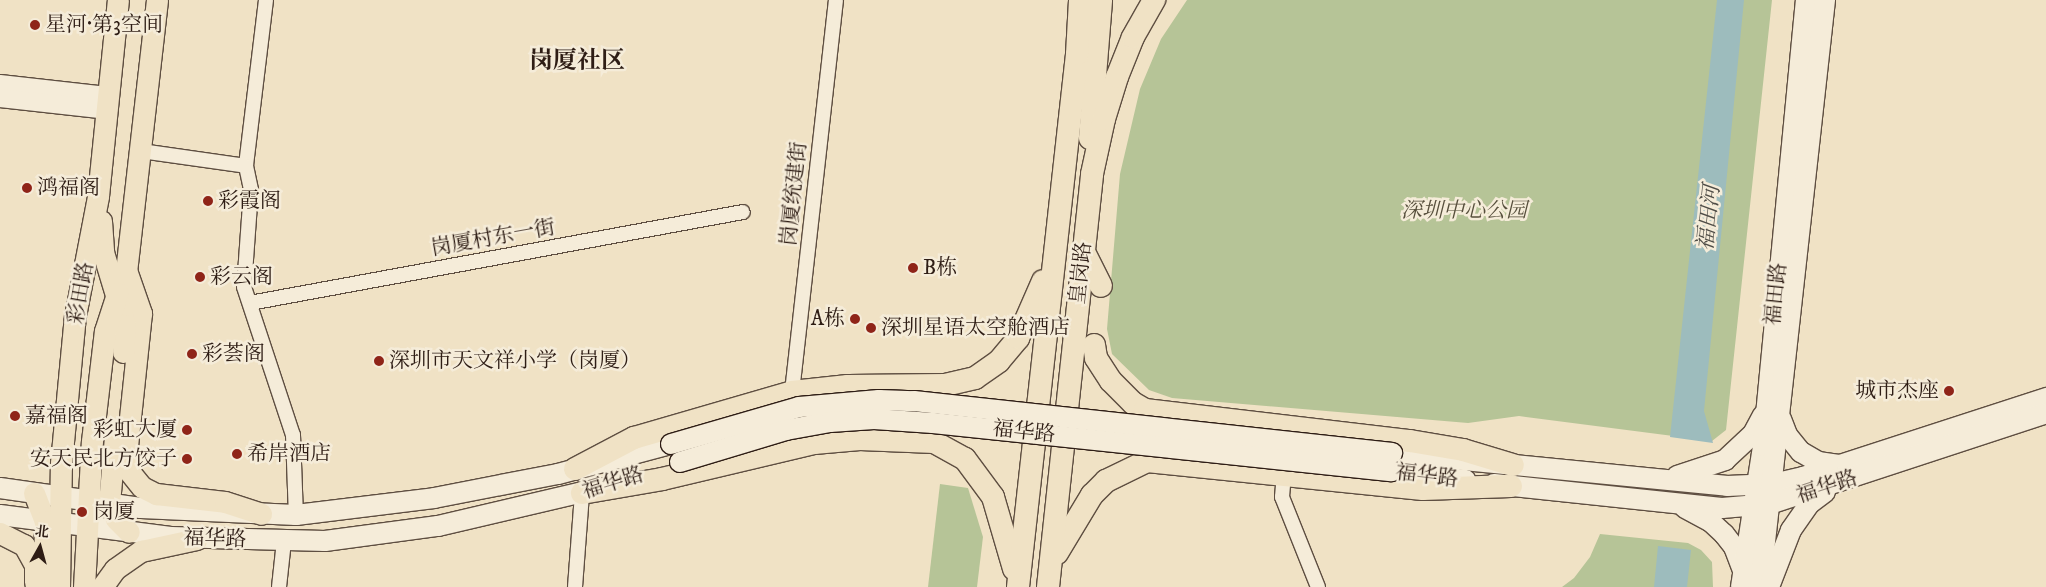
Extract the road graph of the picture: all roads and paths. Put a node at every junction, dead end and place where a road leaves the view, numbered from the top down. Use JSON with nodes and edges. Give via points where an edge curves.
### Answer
{"nodes":[{"id":1,"x":118,"y":0,"type":"edge"},
{"id":2,"x":157,"y":0,"type":"edge"},
{"id":3,"x":266,"y":0,"type":"edge"},
{"id":4,"x":836,"y":0,"type":"edge"},
{"id":5,"x":1080,"y":0,"type":"edge"},
{"id":6,"x":1102,"y":0,"type":"edge"},
{"id":7,"x":1154,"y":0,"type":"edge"},
{"id":8,"x":1806,"y":0,"type":"edge"},
{"id":9,"x":1825,"y":0,"type":"edge"},
{"id":10,"x":0,"y":84,"type":"edge"},
{"id":11,"x":0,"y":98,"type":"edge"},
{"id":12,"x":109,"y":103,"type":"junction"},
{"id":13,"x":106,"y":132,"type":"junction"},
{"id":14,"x":141,"y":151,"type":"junction"},
{"id":15,"x":246,"y":166,"type":"junction"},
{"id":16,"x":1092,"y":174,"type":"junction"},
{"id":17,"x":136,"y":182,"type":"junction"},
{"id":18,"x":98,"y":196,"type":"junction"},
{"id":19,"x":743,"y":212,"type":"dead end"},
{"id":20,"x":1083,"y":250,"type":"junction"},
{"id":21,"x":1054,"y":254,"type":"junction"},
{"id":22,"x":126,"y":270,"type":"junction"},
{"id":23,"x":1101,"y":286,"type":"dead end"},
{"id":24,"x":116,"y":296,"type":"junction"},
{"id":25,"x":250,"y":303,"type":"junction"},
{"id":26,"x":1094,"y":344,"type":"dead end"},
{"id":27,"x":925,"y":385,"type":"junction"},
{"id":28,"x":792,"y":392,"type":"junction"},
{"id":29,"x":2046,"y":398,"type":"edge"},
{"id":30,"x":1774,"y":409,"type":"junction"},
{"id":31,"x":2046,"y":413,"type":"edge"},
{"id":32,"x":1176,"y":414,"type":"junction"},
{"id":33,"x":921,"y":441,"type":"junction"},
{"id":34,"x":1167,"y":462,"type":"junction"},
{"id":35,"x":1392,"y":462,"type":"junction"},
{"id":36,"x":1841,"y":465,"type":"junction"},
{"id":37,"x":575,"y":469,"type":"junction"},
{"id":38,"x":1284,"y":474,"type":"junction"},
{"id":39,"x":1512,"y":475,"type":"junction"},
{"id":40,"x":1661,"y":479,"type":"junction"},
{"id":41,"x":1765,"y":484,"type":"junction"},
{"id":42,"x":1836,"y":484,"type":"junction"},
{"id":43,"x":0,"y":488,"type":"edge"},
{"id":44,"x":34,"y":493,"type":"junction"},
{"id":45,"x":582,"y":493,"type":"junction"},
{"id":46,"x":61,"y":497,"type":"junction"},
{"id":47,"x":87,"y":500,"type":"junction"},
{"id":48,"x":109,"y":503,"type":"junction"},
{"id":49,"x":1673,"y":503,"type":"junction"},
{"id":50,"x":1762,"y":506,"type":"junction"},
{"id":51,"x":261,"y":514,"type":"junction"},
{"id":52,"x":0,"y":515,"type":"edge"},
{"id":53,"x":296,"y":515,"type":"junction"},
{"id":54,"x":53,"y":522,"type":"junction"},
{"id":55,"x":86,"y":525,"type":"junction"},
{"id":56,"x":129,"y":532,"type":"junction"},
{"id":57,"x":0,"y":533,"type":"edge"},
{"id":58,"x":197,"y":539,"type":"junction"},
{"id":59,"x":284,"y":541,"type":"junction"},
{"id":60,"x":1049,"y":578,"type":"edge"},
{"id":61,"x":1742,"y":580,"type":"edge"},
{"id":62,"x":35,"y":587,"type":"edge"},
{"id":63,"x":44,"y":587,"type":"edge"},
{"id":64,"x":60,"y":587,"type":"edge"},
{"id":65,"x":84,"y":587,"type":"edge"},
{"id":66,"x":102,"y":587,"type":"edge"},
{"id":67,"x":279,"y":587,"type":"edge"},
{"id":68,"x":575,"y":587,"type":"edge"},
{"id":69,"x":1018,"y":587,"type":"edge"},
{"id":70,"x":1318,"y":587,"type":"edge"},
{"id":71,"x":1760,"y":587,"type":"edge"},
{"id":72,"x":1769,"y":587,"type":"edge"}],
"edges":[{"from":1,"to":12,"type":"main road","name":"彩田路"},
{"from":2,"to":14,"type":"main road","name":"彩田路"},
{"from":3,"to":15,"type":"street"},
{"from":4,"to":28,"type":"street","name":"岗厦统建街"},
{"from":5,"to":21,"type":"highway","name":"皇岗路","via":[[1077,54]]},
{"from":6,"to":16,"type":"highway","via":[[1090,105]]},
{"from":7,"to":16,"type":"highway","name":"皇岗路","via":[[1133,37],[1117,77]]},
{"from":8,"to":30,"type":"main road","name":"福田路"},
{"from":9,"to":30,"type":"main road","name":"福田路"},
{"from":10,"to":12,"type":"street"},
{"from":11,"to":12,"type":"street"},
{"from":12,"to":13,"type":"main road","name":"彩田路"},
{"from":13,"to":17,"type":"main road","via":[[112,166],[109,204],[112,216],[123,216],[130,190]]},
{"from":13,"to":18,"type":"main road","name":"彩田路"},
{"from":14,"to":15,"type":"street"},
{"from":14,"to":17,"type":"main road","name":"彩田路"},
{"from":15,"to":25,"type":"street","via":[[251,190],[244,287]]},
{"from":16,"to":20,"type":"highway","name":"皇岗路"},
{"from":17,"to":22,"type":"main road","name":"彩田路"},
{"from":18,"to":24,"type":"main road","via":[[103,252]]},
{"from":18,"to":46,"type":"main road","name":"彩田路","via":[[75,316]]},
{"from":19,"to":25,"type":"street","name":"岗厦村东一街"},
{"from":20,"to":23,"type":"highway"},
{"from":20,"to":60,"type":"highway","name":"皇岗路"},
{"from":21,"to":27,"type":"highway","via":[[1026,323],[999,360],[986,371],[959,383]]},
{"from":21,"to":69,"type":"highway","name":"皇岗路"},
{"from":22,"to":24,"type":"main road","name":"彩田路"},
{"from":22,"to":51,"type":"main road","name":"彩田路","via":[[141,313],[126,456],[128,470],[134,480],[156,494],[225,502]]},
{"from":24,"to":47,"type":"main road","name":"彩田路","via":[[105,331]]},
{"from":24,"to":48,"type":"main road","via":[[125,326]]},
{"from":25,"to":53,"type":"street","via":[[293,435]]},
{"from":26,"to":32,"type":"highway","via":[[1103,370],[1133,403],[1145,410]]},
{"from":27,"to":28,"type":"highway","via":[[848,386]]},
{"from":27,"to":33,"type":"highway","via":[[945,399],[949,415],[943,430]]},
{"from":28,"to":37,"type":"highway","via":[[634,438]]},
{"from":29,"to":36,"type":"main road","name":"福华路"},
{"from":30,"to":36,"type":"main road","via":[[1787,435],[1801,452],[1818,462]]},
{"from":30,"to":40,"type":"main road","via":[[1730,456],[1708,468]]},
{"from":30,"to":41,"type":"main road","name":"福田路"},
{"from":31,"to":42,"type":"main road","name":"福华路"},
{"from":32,"to":34,"type":"highway","via":[[1162,419],[1154,434],[1156,450]]},
{"from":32,"to":39,"type":"highway","via":[[1463,450]]},
{"from":33,"to":45,"type":"highway","via":[[860,439],[814,443],[662,479]]},
{"from":33,"to":69,"type":"highway","via":[[949,448],[978,474],[993,497],[1004,528]]},
{"from":34,"to":38,"type":"highway"},
{"from":34,"to":60,"type":"highway","via":[[1147,461],[1106,481],[1074,520]]},
{"from":35,"to":37,"type":"main road","name":"福华路","bridge":true,"via":[[879,400],[799,407]]},
{"from":35,"to":39,"type":"main road","name":"福华路"},
{"from":35,"to":45,"type":"main road","name":"福华路","bridge":true,"via":[[874,419],[786,430]]},
{"from":36,"to":41,"type":"main road","name":"福华路"},
{"from":37,"to":53,"type":"main road","name":"福华路","via":[[426,499]]},
{"from":38,"to":39,"type":"highway","via":[[1424,489]]},
{"from":38,"to":70,"type":"street","via":[[1282,496]]},
{"from":39,"to":40,"type":"main road","name":"福华路"},
{"from":39,"to":49,"type":"main road","name":"福华路"},
{"from":40,"to":41,"type":"main road","name":"福华路"},
{"from":41,"to":50,"type":"main road","name":"福田路"},
{"from":42,"to":50,"type":"main road","name":"福华路"},
{"from":42,"to":72,"type":"main road","via":[[1817,497],[1798,520],[1781,550]]},
{"from":43,"to":44,"type":"main road","name":"福华路"},
{"from":44,"to":46,"type":"main road","name":"福华路"},
{"from":44,"to":54,"type":"main road"},
{"from":45,"to":59,"type":"main road","name":"福华路","via":[[429,528],[325,541]]},
{"from":45,"to":68,"type":"street"},
{"from":46,"to":47,"type":"main road","name":"福华路"},
{"from":46,"to":54,"type":"main road","name":"彩田路"},
{"from":47,"to":48,"type":"main road","name":"福华路"},
{"from":47,"to":55,"type":"main road","name":"彩田路"},
{"from":48,"to":51,"type":"main road","name":"福华路","via":[[152,509]]},
{"from":48,"to":56,"type":"main road","via":[[116,519]]},
{"from":49,"to":50,"type":"main road","name":"福华路","via":[[1722,508]]},
{"from":49,"to":61,"type":"main road","via":[[1711,522],[1724,534],[1734,547]]},
{"from":50,"to":61,"type":"main road","name":"福田路"},
{"from":50,"to":71,"type":"main road","name":"福田路"},
{"from":51,"to":53,"type":"main road","name":"福华路"},
{"from":52,"to":54,"type":"main road","name":"福华路"},
{"from":54,"to":55,"type":"main road","name":"福华路"},
{"from":54,"to":63,"type":"main road"},
{"from":54,"to":64,"type":"main road","name":"彩田路"},
{"from":55,"to":56,"type":"main road","name":"福华路"},
{"from":55,"to":65,"type":"main road","name":"彩田路"},
{"from":56,"to":58,"type":"main road","name":"福华路"},
{"from":57,"to":62,"type":"main road","via":[[15,538],[31,556]]},
{"from":58,"to":59,"type":"main road","name":"福华路"},
{"from":58,"to":66,"type":"main road","via":[[141,551],[115,568]]},
{"from":59,"to":67,"type":"street"}]}
